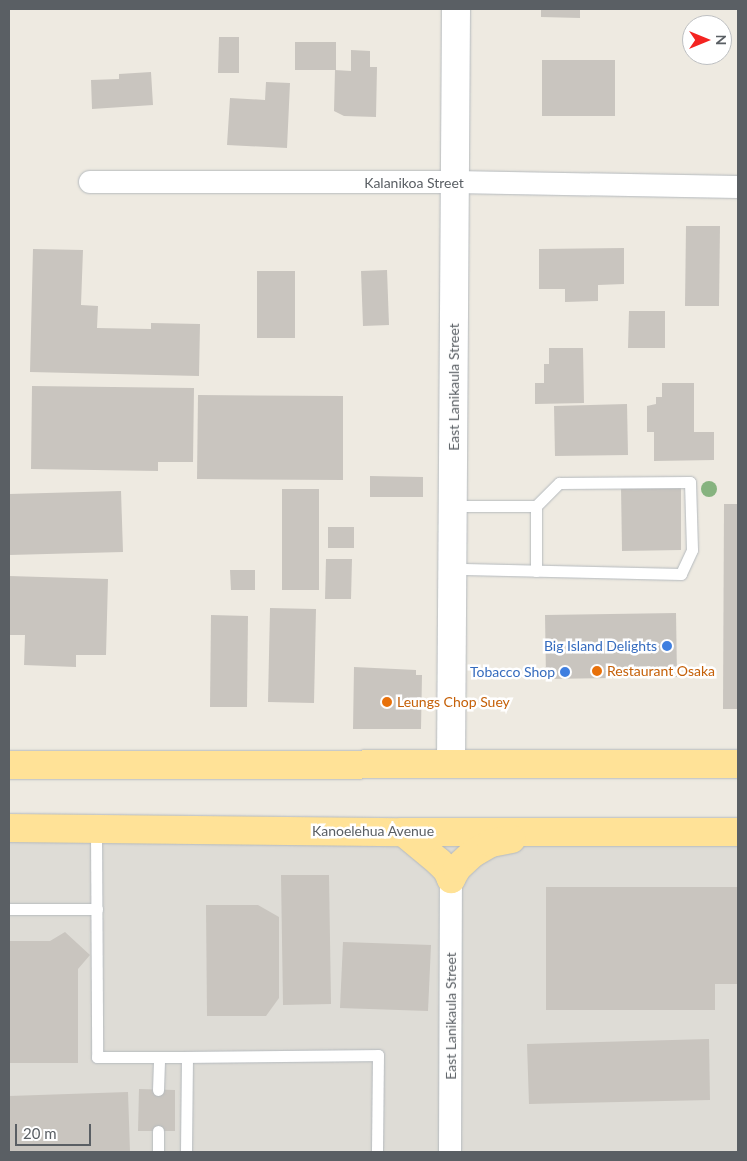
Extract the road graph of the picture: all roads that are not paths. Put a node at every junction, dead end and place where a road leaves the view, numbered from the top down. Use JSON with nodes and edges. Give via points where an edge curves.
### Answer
{"nodes":[{"id":1,"x":456,"y":9,"type":"edge"},
{"id":2,"x":90,"y":182,"type":"dead end"},
{"id":3,"x":454,"y":182,"type":"junction"},
{"id":4,"x":738,"y":187,"type":"edge"},
{"id":5,"x":453,"y":506,"type":"junction"},
{"id":6,"x":536,"y":506,"type":"junction"},
{"id":7,"x":453,"y":569,"type":"junction"},
{"id":8,"x":536,"y":571,"type":"junction"},
{"id":9,"x":451,"y":764,"type":"junction"},
{"id":10,"x":738,"y":764,"type":"edge"},
{"id":11,"x":9,"y":765,"type":"edge"},
{"id":12,"x":9,"y":828,"type":"edge"},
{"id":13,"x":96,"y":829,"type":"junction"},
{"id":14,"x":403,"y":832,"type":"junction"},
{"id":15,"x":538,"y":832,"type":"junction"},
{"id":16,"x":738,"y":832,"type":"edge"},
{"id":17,"x":451,"y":879,"type":"junction"},
{"id":18,"x":9,"y":909,"type":"edge"},
{"id":19,"x":97,"y":909,"type":"junction"},
{"id":20,"x":159,"y":1057,"type":"junction"},
{"id":21,"x":187,"y":1057,"type":"junction"},
{"id":22,"x":158,"y":1090,"type":"dead end"},
{"id":23,"x":158,"y":1131,"type":"dead end"},
{"id":24,"x":158,"y":1152,"type":"edge"},
{"id":25,"x":186,"y":1152,"type":"edge"},
{"id":26,"x":377,"y":1152,"type":"edge"},
{"id":27,"x":450,"y":1152,"type":"edge"}],
"edges":[{"from":1,"to":3,"type":"street","name":"East Lanikaula Street"},
{"from":2,"to":3,"type":"street","name":"Kalanikoa Street"},
{"from":3,"to":4,"type":"street","name":"Kalanikoa Street"},
{"from":3,"to":5,"type":"street","name":"East Lanikaula Street"},
{"from":5,"to":6,"type":"lane"},
{"from":5,"to":7,"type":"street","name":"East Lanikaula Street"},
{"from":6,"to":8,"type":"lane"},
{"from":6,"to":8,"type":"lane","via":[[559,483],[690,482],[692,550],[681,574]]},
{"from":7,"to":8,"type":"lane"},
{"from":7,"to":9,"type":"street","name":"East Lanikaula Street"},
{"from":9,"to":10,"type":"highway"},
{"from":9,"to":11,"type":"highway"},
{"from":12,"to":13,"type":"highway","name":"Kanoelehua Avenue"},
{"from":13,"to":14,"type":"highway","name":"Kanoelehua Avenue"},
{"from":13,"to":19,"type":"lane"},
{"from":14,"to":15,"type":"highway","name":"Kanoelehua Avenue"},
{"from":14,"to":17,"type":"highway","via":[[444,866]]},
{"from":15,"to":16,"type":"highway","name":"Kanoelehua Avenue"},
{"from":15,"to":17,"type":"highway","via":[[491,843],[472,854]]},
{"from":17,"to":27,"type":"street","name":"East Lanikaula Street"},
{"from":18,"to":19,"type":"lane"},
{"from":19,"to":20,"type":"lane","via":[[97,1057]]},
{"from":20,"to":21,"type":"lane"},
{"from":20,"to":22,"type":"lane"},
{"from":21,"to":25,"type":"lane"},
{"from":21,"to":26,"type":"lane","via":[[378,1055]]},
{"from":23,"to":24,"type":"lane"}]}
